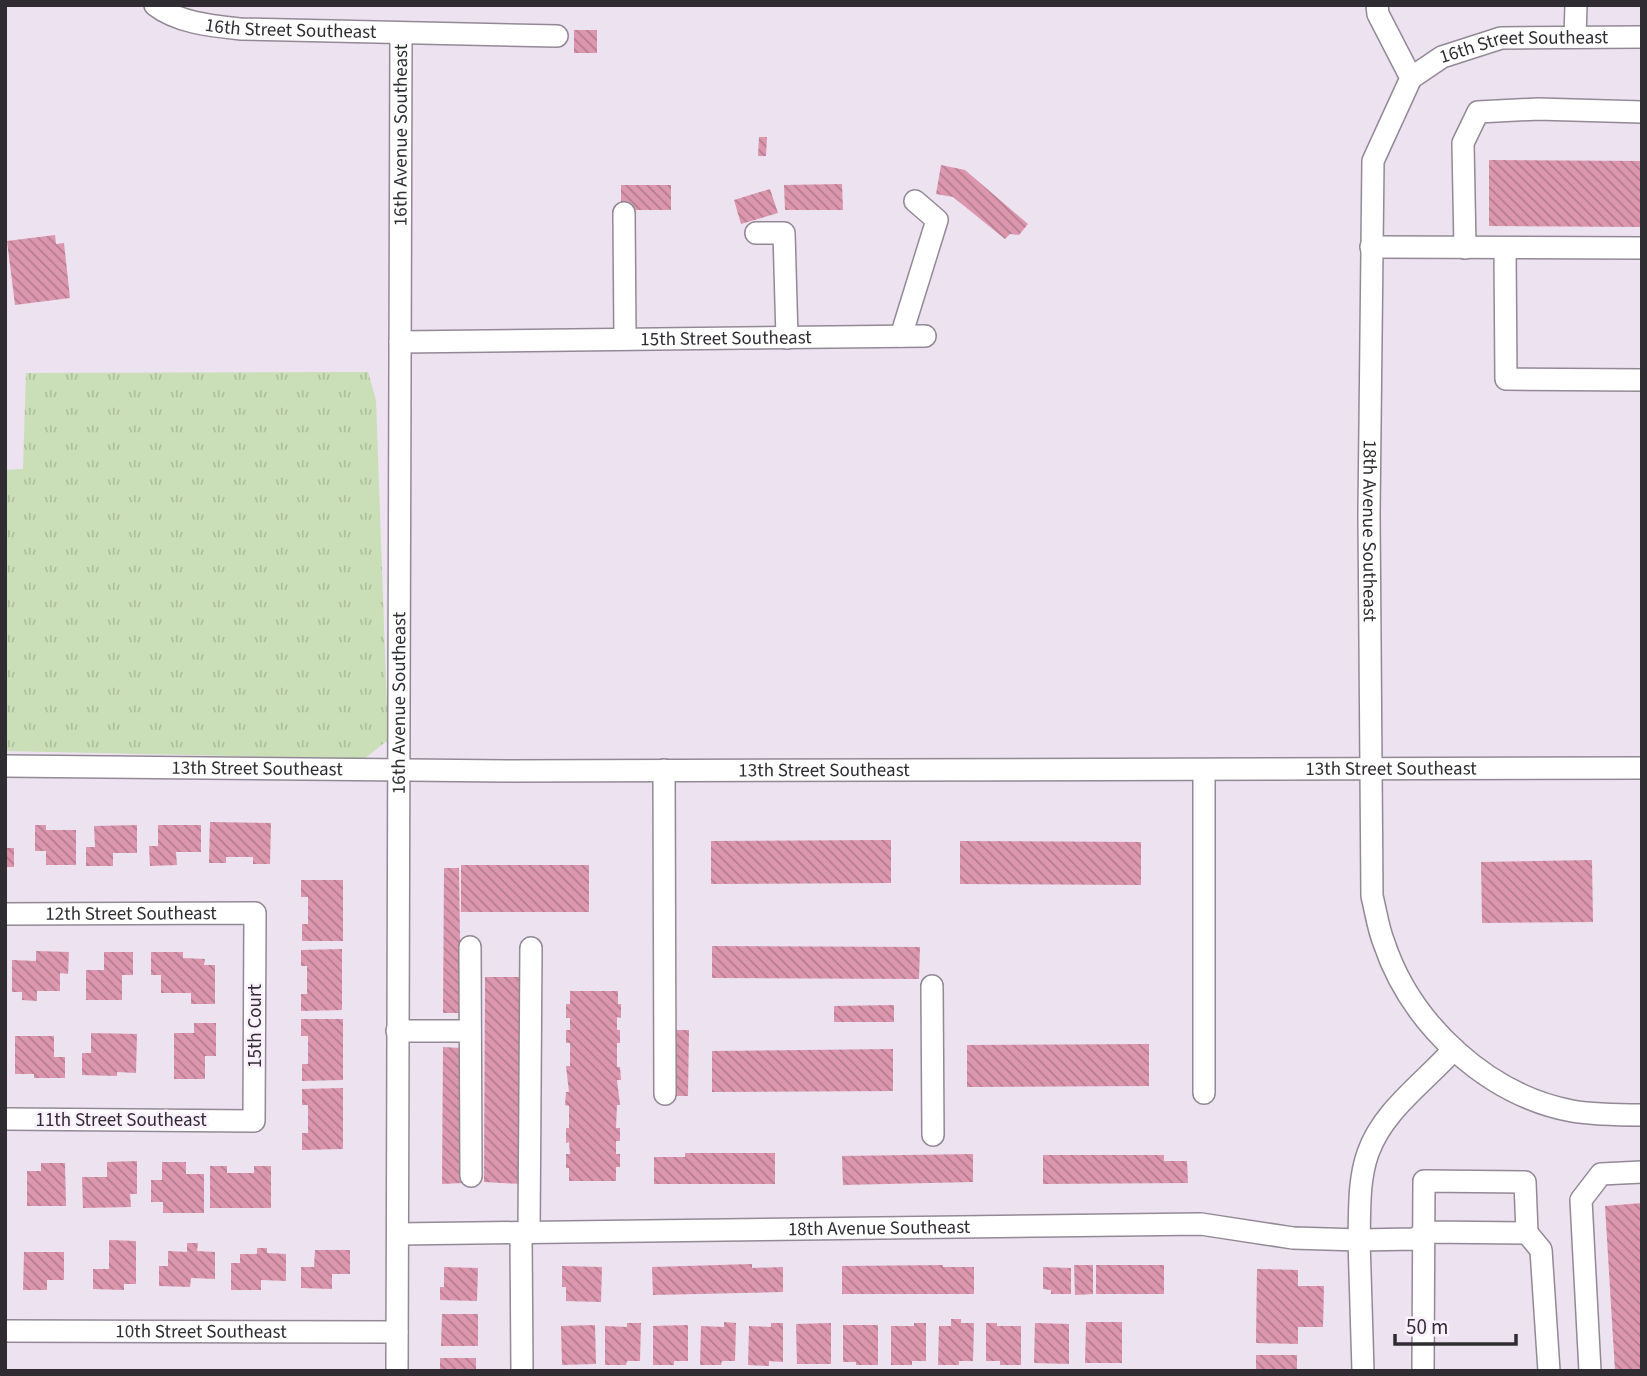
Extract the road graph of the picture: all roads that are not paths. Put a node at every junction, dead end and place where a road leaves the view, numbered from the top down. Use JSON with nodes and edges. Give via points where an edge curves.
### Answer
{"nodes":[{"id":1,"x":155,"y":5,"type":"edge"},
{"id":2,"x":1377,"y":5,"type":"edge"},
{"id":3,"x":1576,"y":5,"type":"edge"},
{"id":4,"x":401,"y":33,"type":"junction"},
{"id":5,"x":557,"y":36,"type":"dead end"},
{"id":6,"x":1576,"y":37,"type":"junction"},
{"id":7,"x":1642,"y":37,"type":"edge"},
{"id":8,"x":1411,"y":78,"type":"junction"},
{"id":9,"x":1642,"y":112,"type":"edge"},
{"id":10,"x":915,"y":201,"type":"dead end"},
{"id":11,"x":624,"y":213,"type":"dead end"},
{"id":12,"x":756,"y":233,"type":"dead end"},
{"id":13,"x":1371,"y":247,"type":"junction"},
{"id":14,"x":1465,"y":248,"type":"junction"},
{"id":15,"x":1506,"y":248,"type":"junction"},
{"id":16,"x":1642,"y":248,"type":"edge"},
{"id":17,"x":901,"y":336,"type":"junction"},
{"id":18,"x":925,"y":336,"type":"dead end"},
{"id":19,"x":787,"y":338,"type":"junction"},
{"id":20,"x":625,"y":340,"type":"junction"},
{"id":21,"x":400,"y":342,"type":"junction"},
{"id":22,"x":1642,"y":380,"type":"edge"},
{"id":23,"x":5,"y":766,"type":"edge"},
{"id":24,"x":1370,"y":768,"type":"junction"},
{"id":25,"x":1642,"y":768,"type":"edge"},
{"id":26,"x":664,"y":770,"type":"junction"},
{"id":27,"x":1204,"y":770,"type":"junction"},
{"id":28,"x":399,"y":771,"type":"junction"},
{"id":29,"x":255,"y":913,"type":"joint"},
{"id":30,"x":5,"y":914,"type":"edge"},
{"id":31,"x":470,"y":947,"type":"dead end"},
{"id":32,"x":531,"y":948,"type":"dead end"},
{"id":33,"x":932,"y":986,"type":"dead end"},
{"id":34,"x":397,"y":1031,"type":"junction"},
{"id":35,"x":471,"y":1031,"type":"junction"},
{"id":36,"x":1454,"y":1049,"type":"junction"},
{"id":37,"x":1204,"y":1093,"type":"dead end"},
{"id":38,"x":665,"y":1094,"type":"dead end"},
{"id":39,"x":1642,"y":1115,"type":"edge"},
{"id":40,"x":5,"y":1119,"type":"edge"},
{"id":41,"x":236,"y":1121,"type":"joint"},
{"id":42,"x":933,"y":1135,"type":"dead end"},
{"id":43,"x":1642,"y":1172,"type":"edge"},
{"id":44,"x":471,"y":1176,"type":"dead end"},
{"id":45,"x":1424,"y":1232,"type":"junction"},
{"id":46,"x":1527,"y":1233,"type":"junction"},
{"id":47,"x":397,"y":1234,"type":"junction"},
{"id":48,"x":525,"y":1234,"type":"junction"},
{"id":49,"x":1360,"y":1240,"type":"junction"},
{"id":50,"x":5,"y":1331,"type":"edge"},
{"id":51,"x":397,"y":1332,"type":"junction"},
{"id":52,"x":397,"y":1371,"type":"edge"},
{"id":53,"x":522,"y":1371,"type":"edge"},
{"id":54,"x":1363,"y":1371,"type":"edge"},
{"id":55,"x":1423,"y":1371,"type":"edge"},
{"id":56,"x":1549,"y":1371,"type":"edge"},
{"id":57,"x":1590,"y":1371,"type":"edge"}],
"edges":[{"from":1,"to":4,"type":"street","name":"16th Street Southeast","via":[[163,12],[203,24],[241,29]]},
{"from":2,"to":8,"type":"street"},
{"from":3,"to":6,"type":"street"},
{"from":4,"to":5,"type":"street","name":"16th Street Southeast"},
{"from":4,"to":21,"type":"street","name":"16th Avenue Southeast"},
{"from":6,"to":7,"type":"street","name":"16th Street Southeast"},
{"from":6,"to":8,"type":"street","name":"16th Street Southeast","via":[[1502,38],[1442,57]]},
{"from":8,"to":13,"type":"street","name":"18th Avenue Southeast","via":[[1373,161]]},
{"from":9,"to":14,"type":"street","via":[[1478,112],[1463,144]]},
{"from":10,"to":17,"type":"street","via":[[937,220]]},
{"from":11,"to":20,"type":"street"},
{"from":12,"to":19,"type":"street","via":[[784,233]]},
{"from":13,"to":14,"type":"street"},
{"from":13,"to":24,"type":"street","name":"18th Avenue Southeast"},
{"from":14,"to":15,"type":"street"},
{"from":15,"to":16,"type":"street"},
{"from":15,"to":22,"type":"street","via":[[1506,379]]},
{"from":17,"to":18,"type":"street"},
{"from":17,"to":19,"type":"street","name":"15th Street Southeast"},
{"from":19,"to":20,"type":"street","name":"15th Street Southeast"},
{"from":20,"to":21,"type":"street","name":"15th Street Southeast"},
{"from":21,"to":28,"type":"street","name":"16th Avenue Southeast"},
{"from":23,"to":28,"type":"street","name":"13th Street Southeast"},
{"from":24,"to":25,"type":"street","name":"13th Street Southeast"},
{"from":24,"to":27,"type":"street","name":"13th Street Southeast"},
{"from":24,"to":36,"type":"street","name":"18th Avenue Southeast","via":[[1372,896],[1384,944],[1421,1013]]},
{"from":26,"to":27,"type":"street","name":"13th Street Southeast"},
{"from":26,"to":28,"type":"street","name":"13th Street Southeast"},
{"from":26,"to":38,"type":"street"},
{"from":27,"to":37,"type":"street"},
{"from":28,"to":34,"type":"street","name":"16th Avenue Southeast"},
{"from":29,"to":30,"type":"street","name":"12th Street Southeast"},
{"from":29,"to":41,"type":"street","name":"15th Court","via":[[254,1121]]},
{"from":31,"to":35,"type":"street"},
{"from":32,"to":48,"type":"street"},
{"from":33,"to":42,"type":"street"},
{"from":34,"to":35,"type":"street"},
{"from":34,"to":47,"type":"street","name":"16th Avenue Southeast"},
{"from":35,"to":44,"type":"street"},
{"from":36,"to":39,"type":"street","name":"18th Avenue Southeast","via":[[1503,1085],[1536,1101],[1571,1111]]},
{"from":36,"to":49,"type":"street","via":[[1396,1107],[1368,1153],[1361,1184]]},
{"from":40,"to":41,"type":"street","name":"11th Street Southeast"},
{"from":43,"to":57,"type":"street","via":[[1601,1174],[1581,1200]]},
{"from":45,"to":46,"type":"street","name":"18th Avenue Southeast"},
{"from":45,"to":46,"type":"street","via":[[1424,1181],[1449,1181],[1525,1182]]},
{"from":45,"to":49,"type":"street","name":"18th Avenue Southeast","via":[[1415,1239]]},
{"from":45,"to":55,"type":"street"},
{"from":46,"to":56,"type":"street","via":[[1541,1250]]},
{"from":47,"to":48,"type":"street","name":"18th Avenue Southeast"},
{"from":47,"to":51,"type":"street","name":"16th Avenue Southeast"},
{"from":48,"to":49,"type":"street","name":"18th Avenue Southeast","via":[[1201,1224],[1293,1238]]},
{"from":48,"to":53,"type":"street"},
{"from":49,"to":54,"type":"street"},
{"from":50,"to":51,"type":"street","name":"10th Street Southeast"},
{"from":51,"to":52,"type":"street","name":"16th Avenue Southeast"}]}
